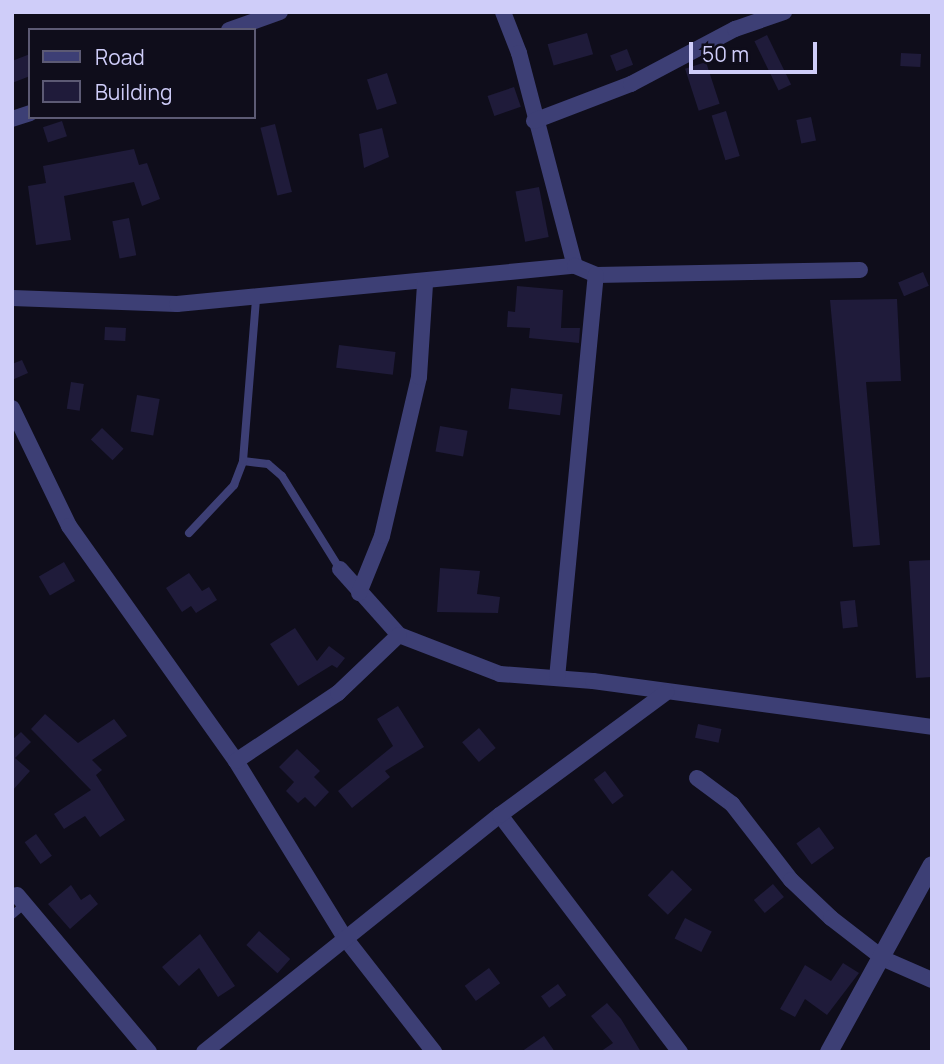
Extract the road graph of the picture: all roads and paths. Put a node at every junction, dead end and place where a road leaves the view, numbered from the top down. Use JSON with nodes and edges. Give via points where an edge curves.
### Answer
{"nodes":[{"id":1,"x":280,"y":12,"type":"edge"},
{"id":2,"x":503,"y":12,"type":"edge"},
{"id":3,"x":784,"y":12,"type":"edge"},
{"id":4,"x":235,"y":28,"type":"edge"},
{"id":5,"x":534,"y":121,"type":"junction"},
{"id":6,"x":575,"y":267,"type":"junction"},
{"id":7,"x":860,"y":270,"type":"dead end"},
{"id":8,"x":596,"y":275,"type":"junction"},
{"id":9,"x":425,"y":283,"type":"junction"},
{"id":10,"x":12,"y":298,"type":"edge"},
{"id":11,"x":256,"y":298,"type":"junction"},
{"id":12,"x":12,"y":408,"type":"edge"},
{"id":13,"x":243,"y":461,"type":"junction"},
{"id":14,"x":189,"y":533,"type":"dead end"},
{"id":15,"x":340,"y":569,"type":"joint"},
{"id":16,"x":359,"y":593,"type":"junction"},
{"id":17,"x":399,"y":635,"type":"junction"},
{"id":18,"x":557,"y":678,"type":"junction"},
{"id":19,"x":667,"y":692,"type":"junction"},
{"id":20,"x":932,"y":727,"type":"edge"},
{"id":21,"x":236,"y":761,"type":"junction"},
{"id":22,"x":697,"y":778,"type":"dead end"},
{"id":23,"x":500,"y":815,"type":"junction"},
{"id":24,"x":932,"y":864,"type":"edge"},
{"id":25,"x":17,"y":901,"type":"edge"},
{"id":26,"x":345,"y":938,"type":"junction"},
{"id":27,"x":884,"y":959,"type":"junction"},
{"id":28,"x":932,"y":980,"type":"edge"},
{"id":29,"x":149,"y":1052,"type":"edge"},
{"id":30,"x":204,"y":1052,"type":"edge"},
{"id":31,"x":434,"y":1052,"type":"edge"},
{"id":32,"x":680,"y":1052,"type":"edge"},
{"id":33,"x":829,"y":1052,"type":"edge"}],
"edges":[{"from":1,"to":4,"type":"street"},
{"from":2,"to":5,"type":"street","via":[[519,53]]},
{"from":3,"to":5,"type":"street","via":[[735,29],[631,84]]},
{"from":5,"to":6,"type":"street"},
{"from":6,"to":8,"type":"street"},
{"from":6,"to":9,"type":"street"},
{"from":7,"to":8,"type":"street"},
{"from":8,"to":18,"type":"street"},
{"from":9,"to":11,"type":"street"},
{"from":9,"to":16,"type":"street","via":[[419,377],[382,536]]},
{"from":10,"to":11,"type":"street","via":[[116,305]]},
{"from":11,"to":13,"type":"lane"},
{"from":12,"to":21,"type":"street","via":[[69,526]]},
{"from":13,"to":14,"type":"lane","via":[[234,485]]},
{"from":13,"to":15,"type":"lane","via":[[268,464],[282,476]]},
{"from":15,"to":16,"type":"street"},
{"from":16,"to":17,"type":"street"},
{"from":17,"to":18,"type":"street","via":[[500,674]]},
{"from":17,"to":21,"type":"street","via":[[338,693]]},
{"from":18,"to":19,"type":"street"},
{"from":19,"to":20,"type":"street"},
{"from":19,"to":23,"type":"street"},
{"from":21,"to":26,"type":"street"},
{"from":22,"to":27,"type":"street","via":[[732,804],[791,880]]},
{"from":23,"to":26,"type":"street"},
{"from":23,"to":32,"type":"street"},
{"from":24,"to":27,"type":"street"},
{"from":25,"to":29,"type":"street"},
{"from":26,"to":30,"type":"street"},
{"from":26,"to":31,"type":"street"},
{"from":27,"to":28,"type":"street"},
{"from":27,"to":33,"type":"street"}]}
